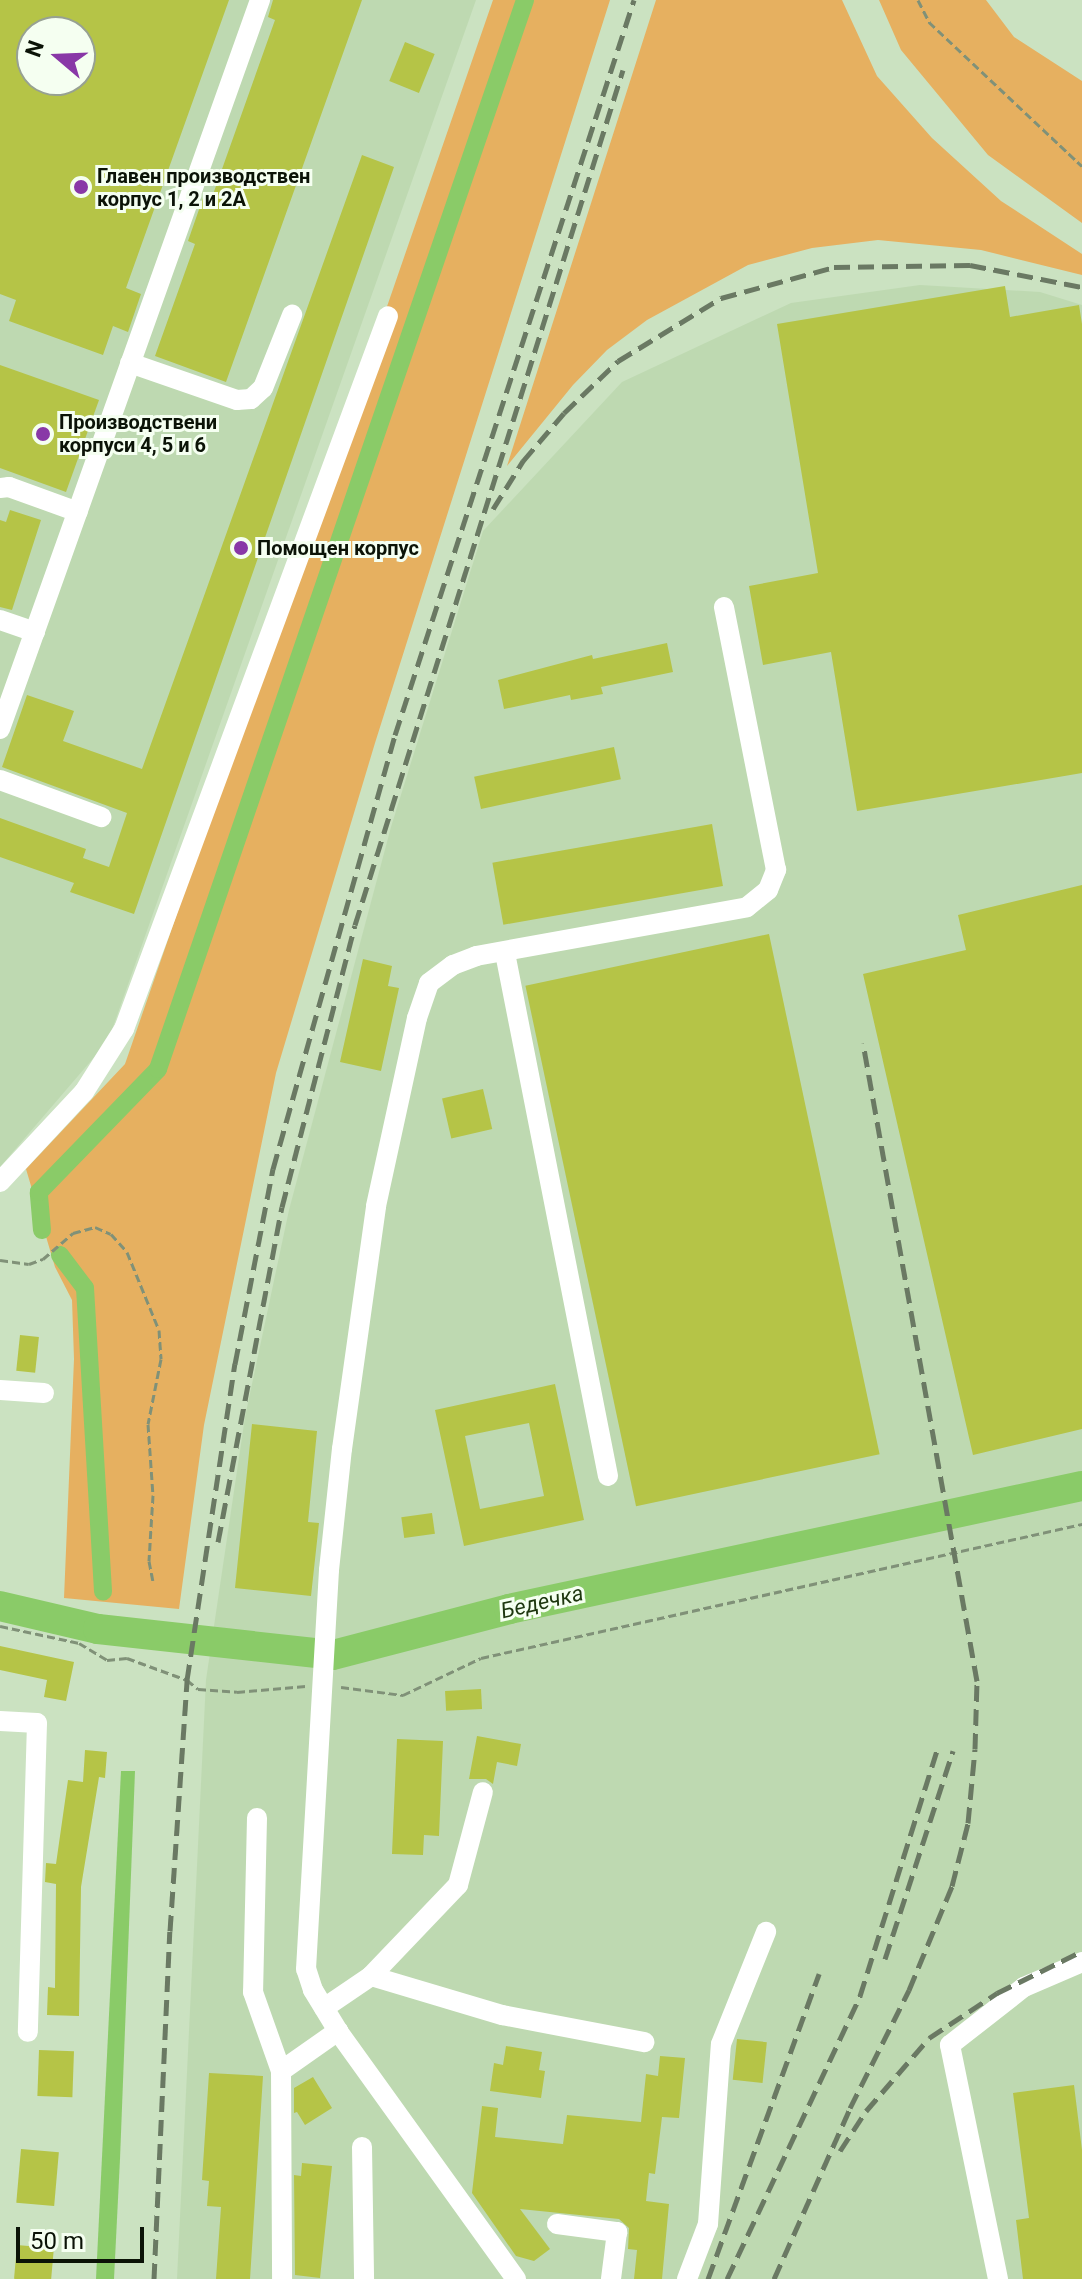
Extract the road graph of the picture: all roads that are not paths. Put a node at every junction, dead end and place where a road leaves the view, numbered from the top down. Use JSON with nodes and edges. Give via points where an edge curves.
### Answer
{"nodes":[{"id":1,"x":260,"y":0,"type":"edge"},
{"id":2,"x":292,"y":315,"type":"dead end"},
{"id":3,"x":388,"y":316,"type":"dead end"},
{"id":4,"x":130,"y":363,"type":"junction"},
{"id":5,"x":0,"y":488,"type":"edge"},
{"id":6,"x":78,"y":512,"type":"junction"},
{"id":7,"x":724,"y":607,"type":"dead end"},
{"id":8,"x":0,"y":620,"type":"edge"},
{"id":9,"x":35,"y":632,"type":"junction"},
{"id":10,"x":0,"y":729,"type":"edge"},
{"id":11,"x":0,"y":780,"type":"edge"},
{"id":12,"x":101,"y":817,"type":"dead end"},
{"id":13,"x":505,"y":953,"type":"junction"},
{"id":14,"x":0,"y":1182,"type":"edge"},
{"id":15,"x":0,"y":1390,"type":"edge"},
{"id":16,"x":44,"y":1393,"type":"dead end"},
{"id":17,"x":608,"y":1476,"type":"dead end"},
{"id":18,"x":0,"y":1721,"type":"edge"},
{"id":19,"x":483,"y":1792,"type":"dead end"},
{"id":20,"x":257,"y":1818,"type":"dead end"},
{"id":21,"x":766,"y":1932,"type":"dead end"},
{"id":22,"x":1081,"y":1965,"type":"edge"},
{"id":23,"x":371,"y":1976,"type":"junction"},
{"id":24,"x":324,"y":2008,"type":"junction"},
{"id":25,"x":338,"y":2031,"type":"junction"},
{"id":26,"x":28,"y":2032,"type":"dead end"},
{"id":27,"x":644,"y":2042,"type":"dead end"},
{"id":28,"x":281,"y":2071,"type":"junction"},
{"id":29,"x":362,"y":2147,"type":"dead end"},
{"id":30,"x":557,"y":2224,"type":"dead end"},
{"id":31,"x":282,"y":2279,"type":"edge"},
{"id":32,"x":364,"y":2279,"type":"edge"},
{"id":33,"x":516,"y":2279,"type":"edge"},
{"id":34,"x":611,"y":2279,"type":"edge"},
{"id":35,"x":687,"y":2279,"type":"edge"},
{"id":36,"x":998,"y":2279,"type":"edge"}],
"edges":[{"from":1,"to":4,"type":"street"},
{"from":2,"to":4,"type":"street","via":[[263,388],[251,399],[237,400]]},
{"from":3,"to":14,"type":"street","via":[[124,1029],[84,1092]]},
{"from":4,"to":6,"type":"street"},
{"from":5,"to":6,"type":"street"},
{"from":6,"to":9,"type":"street"},
{"from":7,"to":13,"type":"street","via":[[776,870],[768,890],[747,907]]},
{"from":8,"to":9,"type":"street"},
{"from":9,"to":10,"type":"street"},
{"from":11,"to":12,"type":"street"},
{"from":13,"to":17,"type":"street"},
{"from":13,"to":24,"type":"street","via":[[453,965],[429,983],[376,1206],[332,1540],[325,1634],[306,1969]]},
{"from":15,"to":16,"type":"street"},
{"from":18,"to":26,"type":"street","via":[[37,1723]]},
{"from":19,"to":23,"type":"street","via":[[458,1885]]},
{"from":20,"to":28,"type":"street","via":[[253,1992]]},
{"from":21,"to":35,"type":"street","via":[[721,2044],[708,2224]]},
{"from":22,"to":36,"type":"street","via":[[1024,1987],[950,2045]]},
{"from":23,"to":24,"type":"street"},
{"from":23,"to":27,"type":"street","via":[[502,2015]]},
{"from":24,"to":25,"type":"street"},
{"from":25,"to":28,"type":"street"},
{"from":25,"to":33,"type":"street"},
{"from":28,"to":31,"type":"street"},
{"from":29,"to":32,"type":"street"},
{"from":30,"to":34,"type":"street","via":[[617,2232]]}]}
